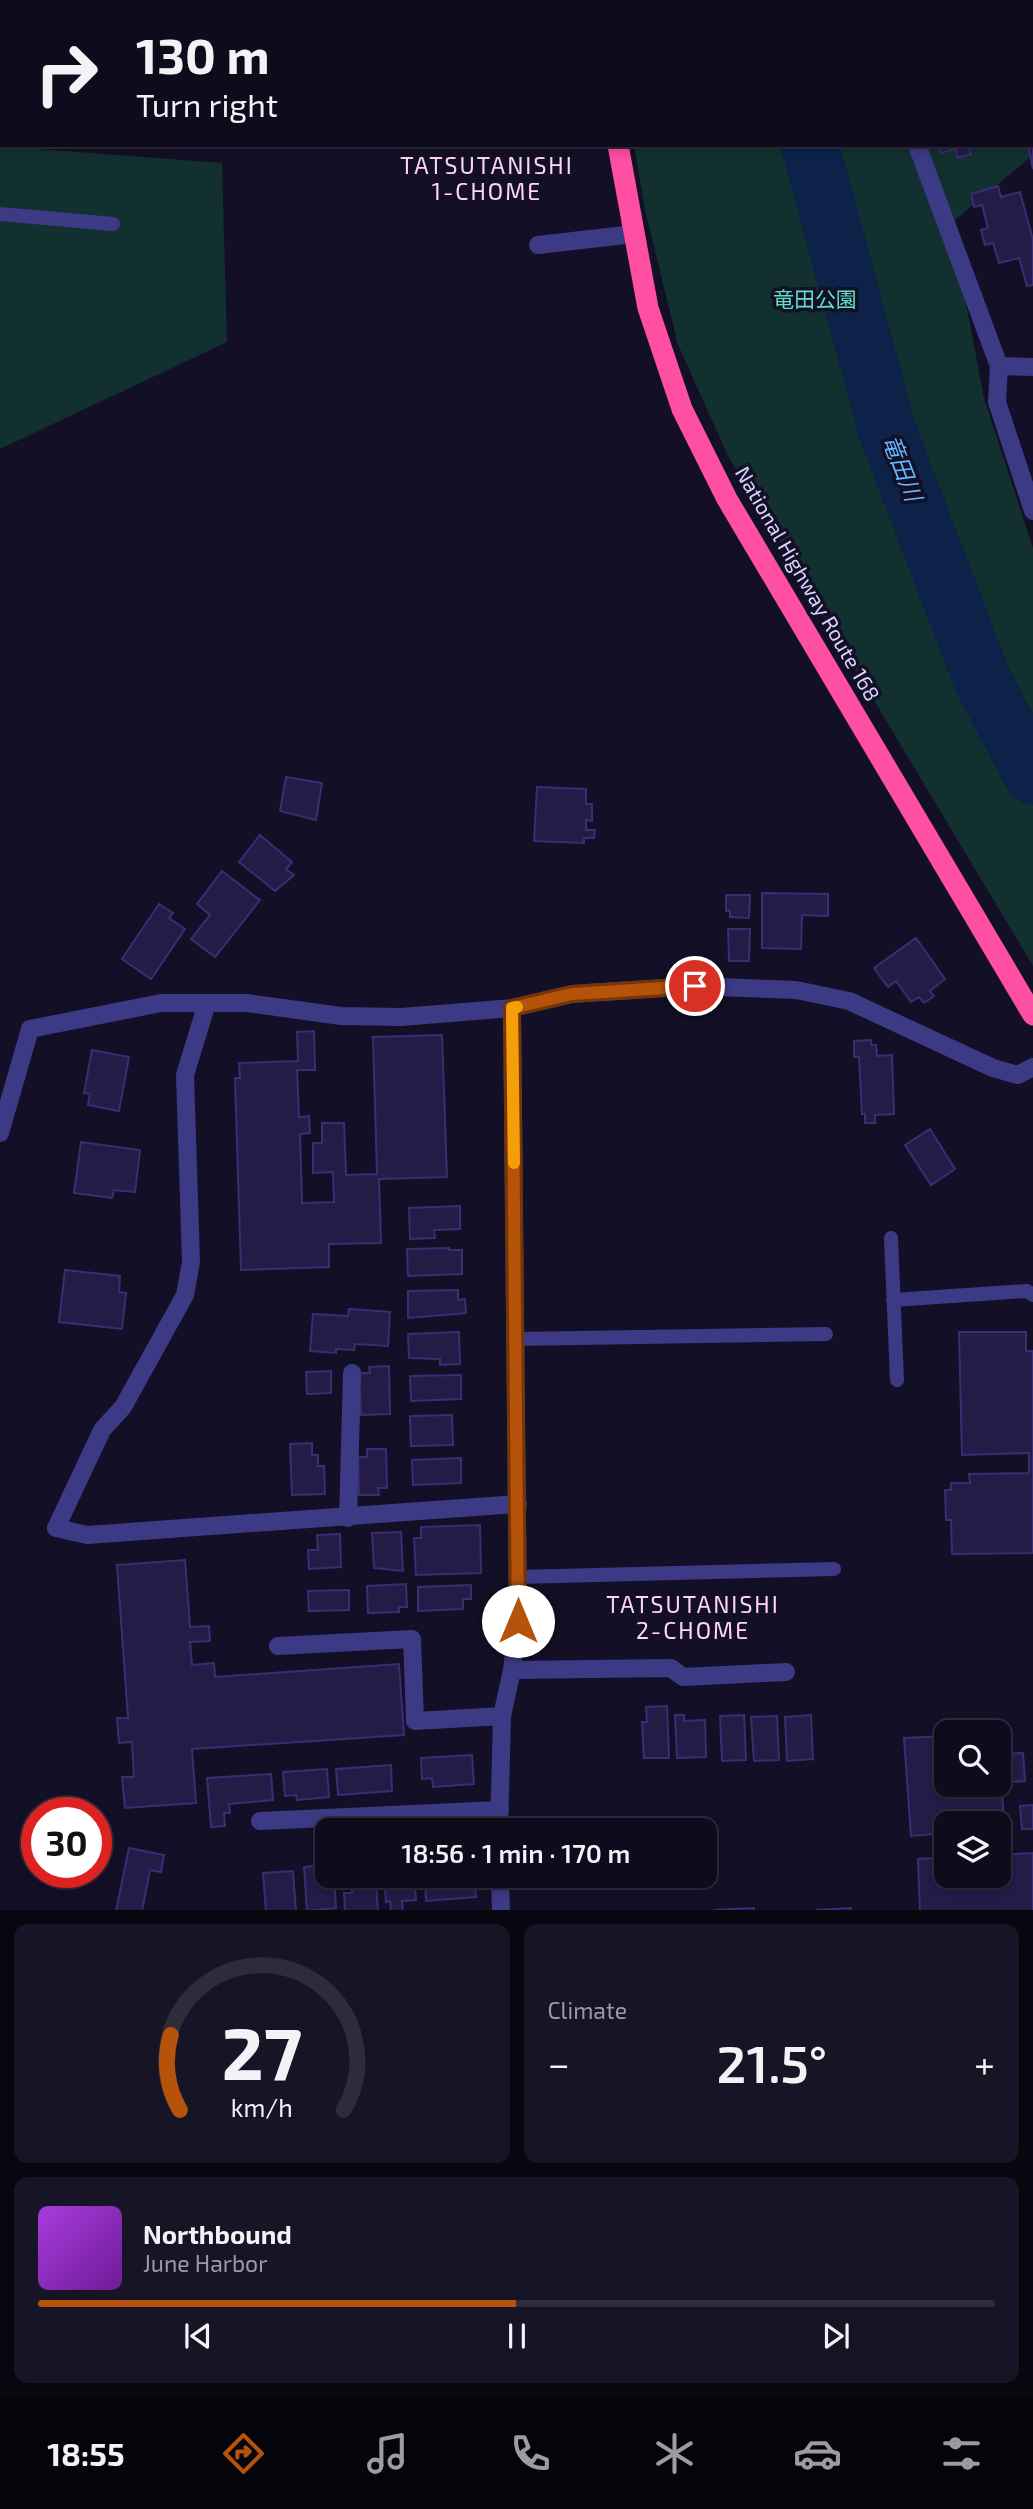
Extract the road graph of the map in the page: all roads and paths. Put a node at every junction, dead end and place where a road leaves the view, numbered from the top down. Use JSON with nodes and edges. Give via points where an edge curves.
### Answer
{"nodes":[{"id":1,"x":618,"y":147,"type":"edge"},
{"id":2,"x":918,"y":147,"type":"edge"},
{"id":3,"x":0,"y":214,"type":"edge"},
{"id":4,"x":113,"y":224,"type":"dead end"},
{"id":5,"x":634,"y":234,"type":"junction"},
{"id":6,"x":538,"y":245,"type":"dead end"},
{"id":7,"x":999,"y":366,"type":"junction"},
{"id":8,"x":1033,"y":366,"type":"edge"},
{"id":9,"x":1033,"y":510,"type":"edge"},
{"id":10,"x":207,"y":1003,"type":"junction"},
{"id":11,"x":512,"y":1008,"type":"junction"},
{"id":12,"x":1033,"y":1015,"type":"edge"},
{"id":13,"x":1033,"y":1067,"type":"edge"},
{"id":14,"x":0,"y":1133,"type":"edge"},
{"id":15,"x":891,"y":1238,"type":"dead end"},
{"id":16,"x":1033,"y":1295,"type":"edge"},
{"id":17,"x":892,"y":1300,"type":"junction"},
{"id":18,"x":826,"y":1334,"type":"dead end"},
{"id":19,"x":516,"y":1339,"type":"junction"},
{"id":20,"x":352,"y":1373,"type":"dead end"},
{"id":21,"x":897,"y":1380,"type":"dead end"},
{"id":22,"x":518,"y":1504,"type":"junction"},
{"id":23,"x":348,"y":1518,"type":"junction"},
{"id":24,"x":834,"y":1569,"type":"dead end"},
{"id":25,"x":518,"y":1577,"type":"junction"},
{"id":26,"x":278,"y":1646,"type":"dead end"},
{"id":27,"x":512,"y":1671,"type":"junction"},
{"id":28,"x":786,"y":1672,"type":"dead end"},
{"id":29,"x":502,"y":1716,"type":"junction"},
{"id":30,"x":500,"y":1810,"type":"junction"},
{"id":31,"x":500,"y":1818,"type":"edge"},
{"id":32,"x":260,"y":1821,"type":"dead end"},
{"id":33,"x":500,"y":1888,"type":"edge"},
{"id":34,"x":501,"y":1910,"type":"edge"}],
"edges":[{"from":1,"to":5,"type":"highway","name":"National Highway Route 168"},
{"from":2,"to":7,"type":"street"},
{"from":3,"to":4,"type":"lane"},
{"from":5,"to":6,"type":"street"},
{"from":5,"to":12,"type":"highway","name":"National Highway Route 168","via":[[648,308],[682,409],[727,499]]},
{"from":7,"to":8,"type":"street"},
{"from":7,"to":9,"type":"street","via":[[997,402]]},
{"from":10,"to":11,"type":"street","via":[[258,1003],[341,1016],[401,1017]]},
{"from":10,"to":14,"type":"street","via":[[161,1003],[30,1029]]},
{"from":10,"to":23,"type":"street","via":[[185,1075],[191,1262],[185,1295],[123,1407],[102,1430],[56,1528],[88,1535]]},
{"from":11,"to":13,"type":"street","via":[[572,994],[681,987],[796,989],[849,1001],[993,1068],[1018,1075]]},
{"from":11,"to":19,"type":"street"},
{"from":15,"to":17,"type":"lane"},
{"from":16,"to":17,"type":"lane","via":[[1027,1291]]},
{"from":17,"to":21,"type":"lane"},
{"from":18,"to":19,"type":"lane"},
{"from":19,"to":22,"type":"street"},
{"from":20,"to":23,"type":"street"},
{"from":22,"to":23,"type":"street"},
{"from":22,"to":25,"type":"street"},
{"from":24,"to":25,"type":"lane"},
{"from":25,"to":27,"type":"street"},
{"from":26,"to":29,"type":"street","via":[[412,1639],[415,1721]]},
{"from":27,"to":28,"type":"street","via":[[671,1668],[683,1676]]},
{"from":27,"to":29,"type":"street"},
{"from":29,"to":30,"type":"street"},
{"from":30,"to":31,"type":"street"},
{"from":30,"to":32,"type":"street"},
{"from":33,"to":34,"type":"street"}]}
